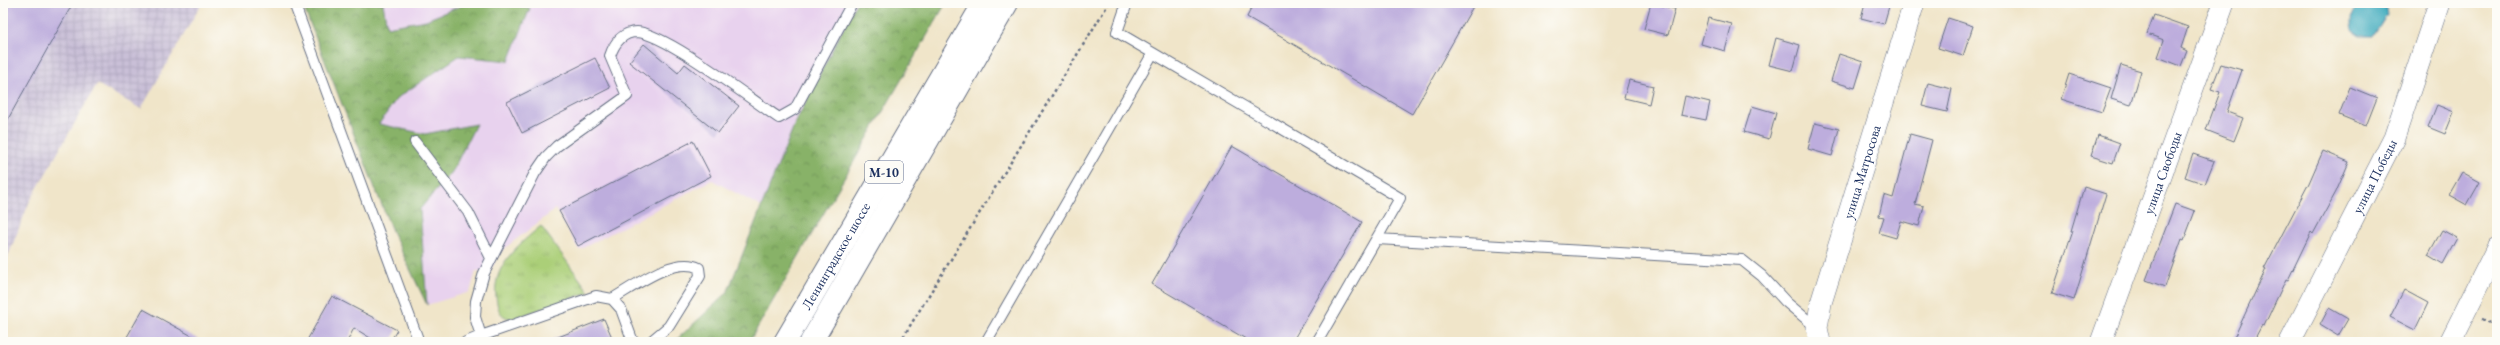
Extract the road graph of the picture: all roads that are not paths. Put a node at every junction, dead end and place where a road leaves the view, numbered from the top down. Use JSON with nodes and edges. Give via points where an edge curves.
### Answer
{"nodes":[{"id":1,"x":294,"y":3,"type":"edge"},
{"id":2,"x":852,"y":3,"type":"edge"},
{"id":3,"x":984,"y":3,"type":"edge"},
{"id":4,"x":1007,"y":3,"type":"edge"},
{"id":5,"x":1127,"y":3,"type":"edge"},
{"id":6,"x":1914,"y":3,"type":"edge"},
{"id":7,"x":2224,"y":3,"type":"edge"},
{"id":8,"x":2439,"y":3,"type":"edge"},
{"id":9,"x":1153,"y":52,"type":"junction"},
{"id":10,"x":414,"y":142,"type":"dead end"},
{"id":11,"x":1377,"y":239,"type":"junction"},
{"id":12,"x":2497,"y":248,"type":"edge"},
{"id":13,"x":491,"y":258,"type":"junction"},
{"id":14,"x":612,"y":299,"type":"junction"},
{"id":15,"x":1819,"y":335,"type":"edge"},
{"id":16,"x":482,"y":339,"type":"edge"},
{"id":17,"x":419,"y":342,"type":"edge"},
{"id":18,"x":466,"y":342,"type":"edge"},
{"id":19,"x":633,"y":342,"type":"edge"},
{"id":20,"x":650,"y":342,"type":"edge"},
{"id":21,"x":785,"y":342,"type":"edge"},
{"id":22,"x":811,"y":342,"type":"edge"},
{"id":23,"x":986,"y":342,"type":"edge"},
{"id":24,"x":1317,"y":342,"type":"edge"},
{"id":25,"x":2102,"y":342,"type":"edge"},
{"id":26,"x":2290,"y":342,"type":"edge"},
{"id":27,"x":2450,"y":342,"type":"edge"}],
"edges":[{"from":1,"to":17,"type":"lane"},
{"from":2,"to":13,"type":"lane","via":[[795,108],[779,118],[681,52],[651,35],[636,32],[627,34],[614,43],[610,56],[627,96],[557,146],[546,157],[535,173]]},
{"from":3,"to":21,"type":"highway","name":"Ленинградское шоссе","number":"М-10"},
{"from":4,"to":22,"type":"highway","name":"Ленинградское шоссе","number":"М-10"},
{"from":5,"to":9,"type":"lane","via":[[1117,32]]},
{"from":6,"to":15,"type":"street","name":"улица Матросова","via":[[1821,302]]},
{"from":7,"to":25,"type":"street","name":"улица Свободы"},
{"from":8,"to":26,"type":"street","name":"улица Победы","via":[[2394,138]]},
{"from":9,"to":11,"type":"lane","via":[[1400,198]]},
{"from":9,"to":23,"type":"lane"},
{"from":10,"to":13,"type":"lane","via":[[468,212]]},
{"from":11,"to":15,"type":"lane","via":[[1742,260],[1762,276]]},
{"from":11,"to":24,"type":"lane"},
{"from":12,"to":27,"type":"street"},
{"from":13,"to":16,"type":"lane","via":[[476,301],[475,317]]},
{"from":14,"to":16,"type":"lane","via":[[596,296]]},
{"from":14,"to":19,"type":"lane","via":[[621,309]]},
{"from":14,"to":20,"type":"lane","via":[[670,267],[691,264],[699,268],[700,276],[669,326]]},
{"from":16,"to":18,"type":"lane"}]}
